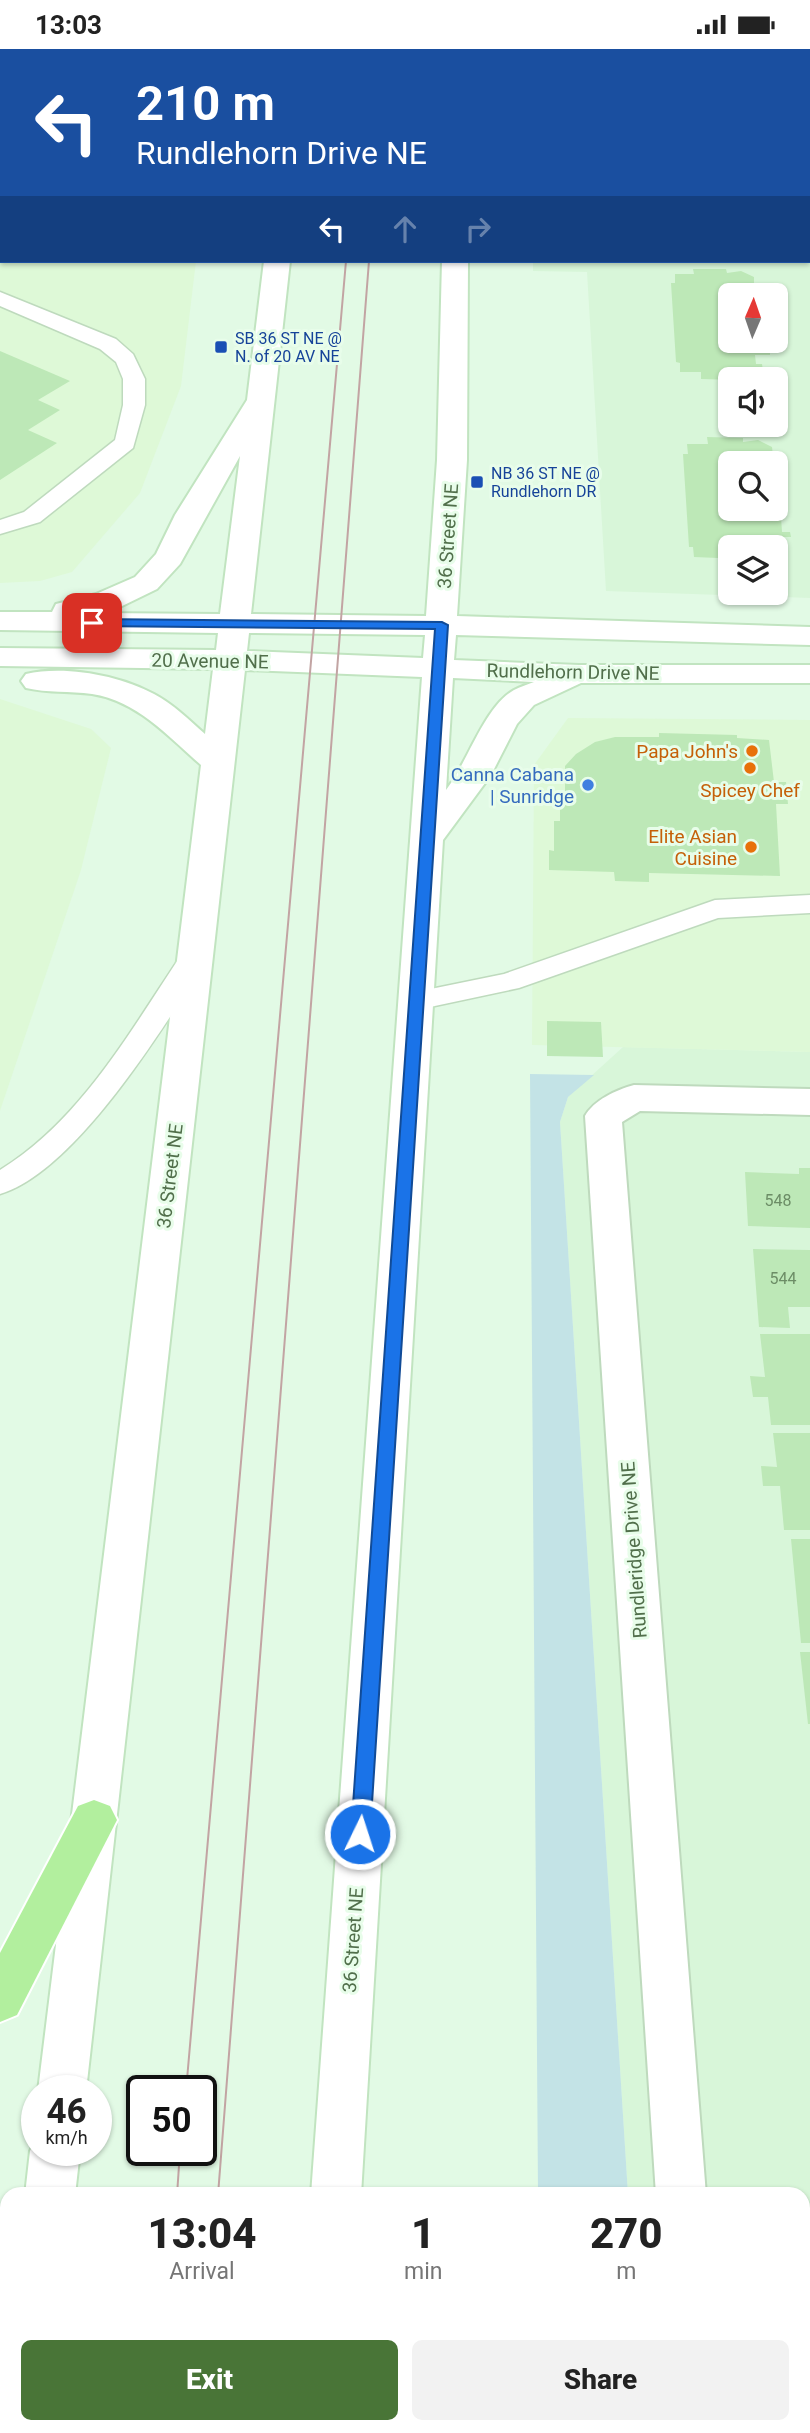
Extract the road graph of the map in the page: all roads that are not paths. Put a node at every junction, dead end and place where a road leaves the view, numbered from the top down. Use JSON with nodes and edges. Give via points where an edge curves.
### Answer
{"nodes":[{"id":1,"x":277,"y":263,"type":"edge"},
{"id":2,"x":455,"y":263,"type":"edge"},
{"id":3,"x":0,"y":298,"type":"edge"},
{"id":4,"x":263,"y":392,"type":"junction"},
{"id":5,"x":0,"y":527,"type":"edge"},
{"id":6,"x":11,"y":621,"type":"edge"},
{"id":7,"x":235,"y":625,"type":"junction"},
{"id":8,"x":442,"y":625,"type":"junction"},
{"id":9,"x":810,"y":636,"type":"edge"},
{"id":10,"x":0,"y":657,"type":"edge"},
{"id":11,"x":231,"y":660,"type":"junction"},
{"id":12,"x":335,"y":665,"type":"joint"},
{"id":13,"x":439,"y":670,"type":"junction"},
{"id":14,"x":579,"y":674,"type":"junction"},
{"id":15,"x":810,"y":674,"type":"edge"},
{"id":16,"x":0,"y":680,"type":"edge"},
{"id":17,"x":219,"y":763,"type":"junction"},
{"id":18,"x":428,"y":837,"type":"junction"},
{"id":19,"x":810,"y":904,"type":"edge"},
{"id":20,"x":197,"y":953,"type":"junction"},
{"id":21,"x":416,"y":1001,"type":"junction"},
{"id":22,"x":810,"y":1102,"type":"edge"},
{"id":23,"x":0,"y":1184,"type":"edge"},
{"id":24,"x":94,"y":1820,"type":"junction"},
{"id":25,"x":0,"y":2000,"type":"edge"},
{"id":26,"x":64,"y":2075,"type":"edge"},
{"id":27,"x":53,"y":2166,"type":"edge"},
{"id":28,"x":51,"y":2187,"type":"edge"},
{"id":29,"x":337,"y":2187,"type":"edge"},
{"id":30,"x":680,"y":2187,"type":"edge"}],
"edges":[{"from":1,"to":4,"type":"main road","name":"36 Street NE"},
{"from":2,"to":8,"type":"main road","name":"36 Street NE","via":[[453,460]]},
{"from":3,"to":5,"type":"lane","via":[[108,344],[125,359],[134,379],[134,405],[125,443],[32,517]]},
{"from":4,"to":6,"type":"main road","via":[[169,558],[146,583],[107,601]]},
{"from":4,"to":7,"type":"main road","name":"36 Street NE"},
{"from":6,"to":7,"type":"main road","name":"20 Avenue NE"},
{"from":7,"to":8,"type":"main road","name":"20 Avenue NE"},
{"from":7,"to":11,"type":"main road","name":"36 Street NE"},
{"from":8,"to":9,"type":"main road"},
{"from":8,"to":13,"type":"main road","name":"36 Street NE"},
{"from":10,"to":11,"type":"main road","name":"20 Avenue NE"},
{"from":11,"to":12,"type":"main road","name":"20 Avenue NE"},
{"from":11,"to":17,"type":"main road","name":"36 Street NE"},
{"from":12,"to":13,"type":"main road","name":"Rundlehorn Drive NE"},
{"from":13,"to":14,"type":"main road","name":"Rundlehorn Drive NE"},
{"from":13,"to":18,"type":"main road","name":"36 Street NE"},
{"from":14,"to":15,"type":"main road","name":"Rundlehorn Drive NE"},
{"from":14,"to":18,"type":"main road","via":[[523,698],[503,720],[475,775]]},
{"from":16,"to":17,"type":"main road","via":[[115,690],[143,701]]},
{"from":17,"to":20,"type":"main road","name":"36 Street NE"},
{"from":18,"to":21,"type":"main road","name":"36 Street NE"},
{"from":19,"to":21,"type":"lane","via":[[715,909],[509,982]]},
{"from":20,"to":23,"type":"lane","via":[[97,1100],[32,1164]]},
{"from":20,"to":24,"type":"main road","name":"36 Street NE"},
{"from":21,"to":29,"type":"main road","name":"36 Street NE"},
{"from":22,"to":30,"type":"main road","name":"Rundleridge Drive NE","via":[[634,1098],[603,1116]]},
{"from":24,"to":25,"type":"highway"},
{"from":24,"to":26,"type":"main road","name":"36 Street NE"},
{"from":27,"to":28,"type":"main road"}]}
